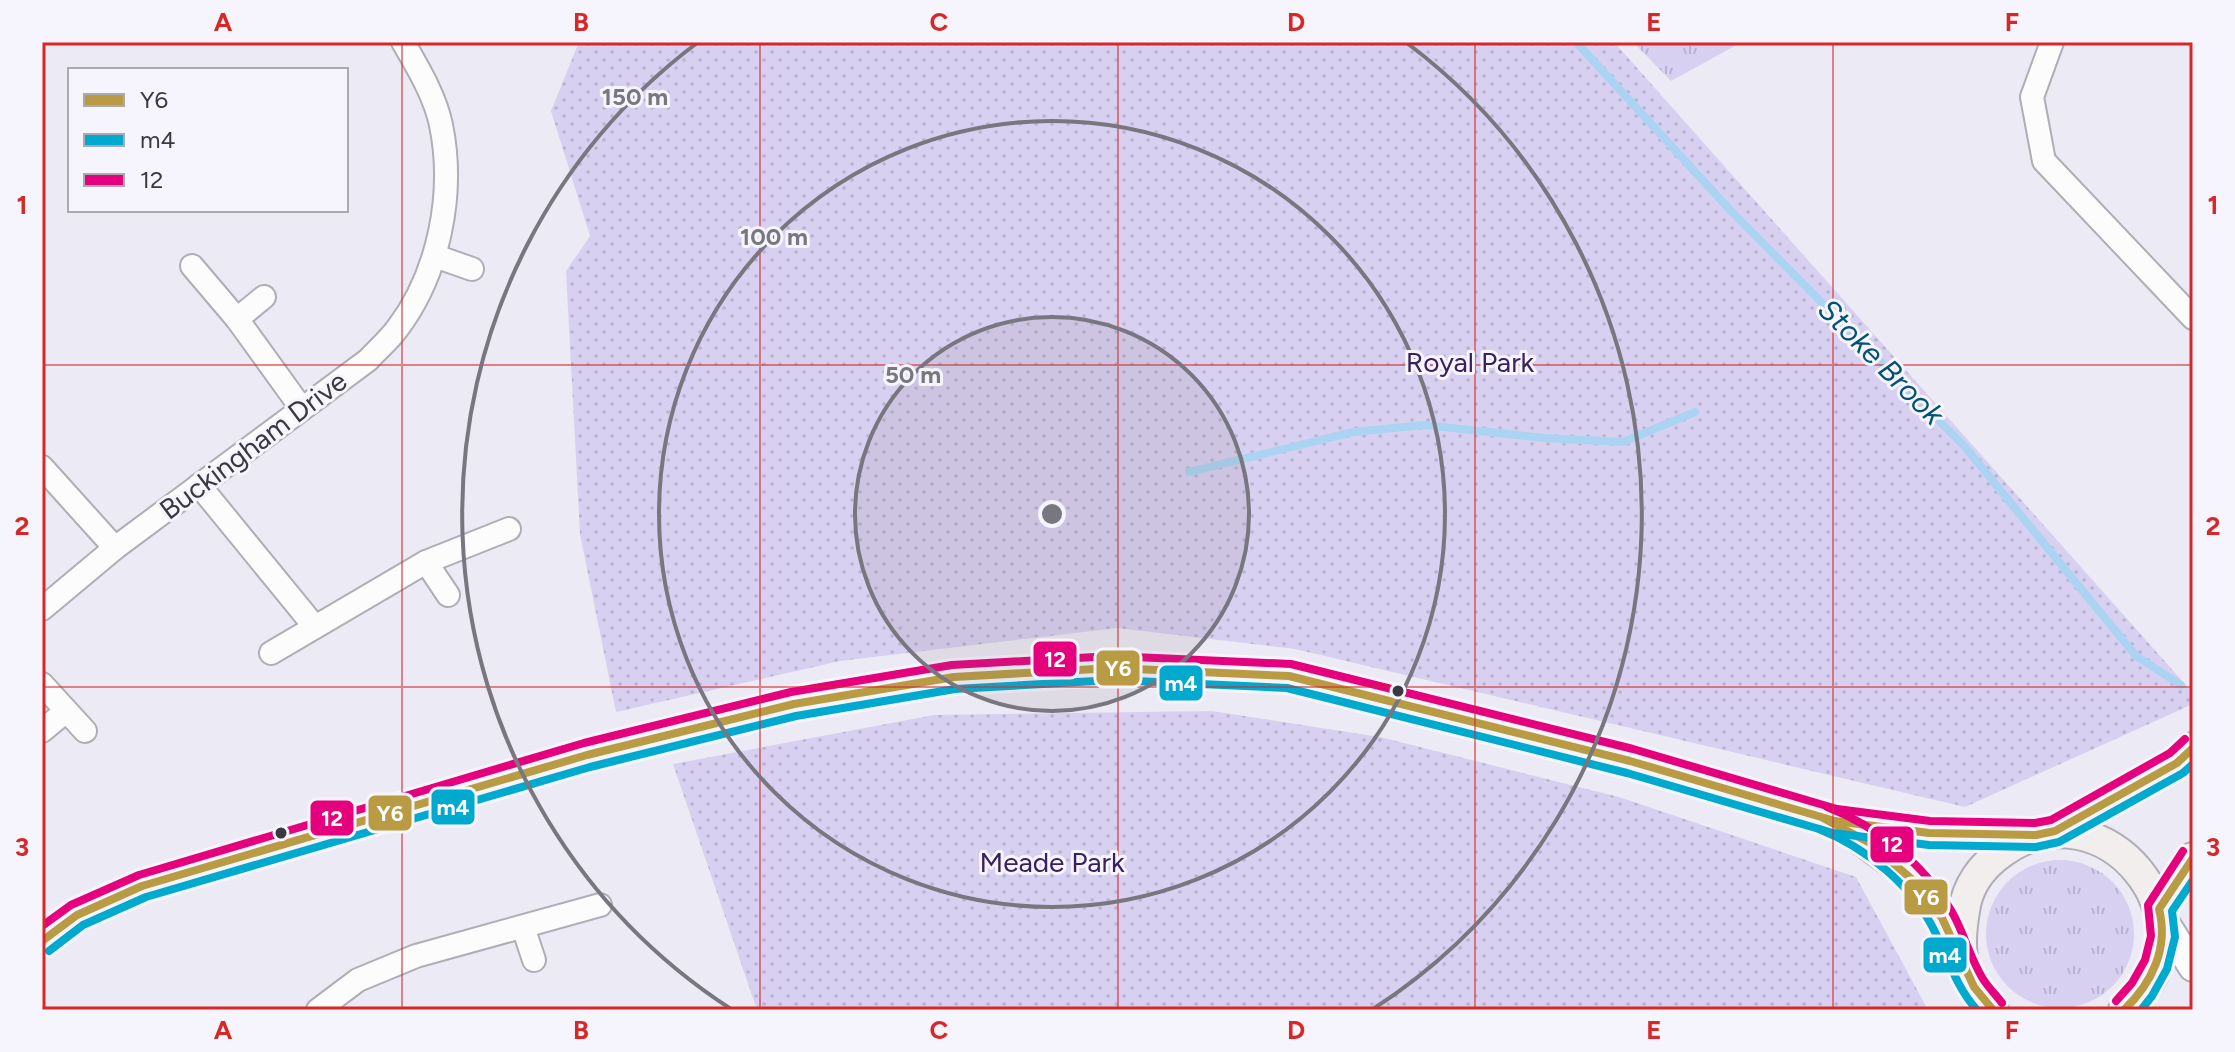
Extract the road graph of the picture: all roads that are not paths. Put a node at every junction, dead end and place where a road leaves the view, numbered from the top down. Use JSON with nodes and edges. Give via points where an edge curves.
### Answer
{"nodes":[{"id":1,"x":403,"y":42,"type":"edge"},
{"id":2,"x":2052,"y":42,"type":"edge"},
{"id":3,"x":435,"y":256,"type":"junction"},
{"id":4,"x":192,"y":266,"type":"dead end"},
{"id":5,"x":472,"y":269,"type":"dead end"},
{"id":6,"x":264,"y":297,"type":"dead end"},
{"id":7,"x":2193,"y":318,"type":"edge"},
{"id":8,"x":237,"y":319,"type":"junction"},
{"id":9,"x":302,"y":409,"type":"junction"},
{"id":10,"x":42,"y":467,"type":"edge"},
{"id":11,"x":199,"y":485,"type":"junction"},
{"id":12,"x":509,"y":529,"type":"dead end"},
{"id":13,"x":115,"y":548,"type":"junction"},
{"id":14,"x":426,"y":562,"type":"junction"},
{"id":15,"x":448,"y":595,"type":"dead end"},
{"id":16,"x":42,"y":609,"type":"edge"},
{"id":17,"x":315,"y":627,"type":"junction"},
{"id":18,"x":271,"y":653,"type":"dead end"},
{"id":19,"x":42,"y":684,"type":"edge"},
{"id":20,"x":66,"y":711,"type":"junction"},
{"id":21,"x":42,"y":731,"type":"edge"},
{"id":22,"x":85,"y":731,"type":"dead end"},
{"id":23,"x":2193,"y":748,"type":"edge"},
{"id":24,"x":1835,"y":821,"type":"junction"},
{"id":25,"x":2046,"y":833,"type":"junction"},
{"id":26,"x":2193,"y":858,"type":"edge"},
{"id":27,"x":600,"y":905,"type":"dead end"},
{"id":28,"x":2161,"y":914,"type":"junction"},
{"id":29,"x":77,"y":915,"type":"junction"},
{"id":30,"x":42,"y":920,"type":"edge"},
{"id":31,"x":523,"y":927,"type":"junction"},
{"id":32,"x":42,"y":941,"type":"edge"},
{"id":33,"x":534,"y":960,"type":"dead end"},
{"id":34,"x":2193,"y":967,"type":"edge"},
{"id":35,"x":1976,"y":995,"type":"edge"},
{"id":36,"x":318,"y":1010,"type":"edge"},
{"id":37,"x":2124,"y":1010,"type":"edge"}],
"edges":[{"from":1,"to":3,"type":"street","name":"Buckingham Drive","via":[[441,123],[447,172]]},
{"from":2,"to":7,"type":"street","via":[[2032,97],[2044,161]]},
{"from":3,"to":5,"type":"street"},
{"from":3,"to":9,"type":"street","name":"Buckingham Drive","via":[[397,329],[368,360]]},
{"from":4,"to":8,"type":"street"},
{"from":6,"to":8,"type":"street"},
{"from":8,"to":9,"type":"street"},
{"from":9,"to":11,"type":"street","name":"Buckingham Drive"},
{"from":10,"to":13,"type":"street"},
{"from":11,"to":13,"type":"street","name":"Buckingham Drive"},
{"from":11,"to":17,"type":"street"},
{"from":12,"to":14,"type":"street"},
{"from":13,"to":16,"type":"street","name":"Buckingham Drive"},
{"from":14,"to":15,"type":"street"},
{"from":14,"to":17,"type":"street"},
{"from":17,"to":18,"type":"street"},
{"from":19,"to":20,"type":"street"},
{"from":20,"to":21,"type":"street"},
{"from":20,"to":22,"type":"street"},
{"from":23,"to":25,"type":"main road","via":[[2177,763]]},
{"from":24,"to":25,"type":"street","via":[[1929,833]]},
{"from":24,"to":29,"type":"street","via":[[1630,761],[1289,676],[1097,668],[954,677],[794,704],[587,755],[307,836],[142,886]]},
{"from":24,"to":35,"type":"street","via":[[1911,877],[1937,910]]},
{"from":25,"to":28,"type":"main road","via":[[2103,840],[2137,867]]},
{"from":25,"to":35,"type":"main road","via":[[2016,841],[1987,862],[1966,894],[1959,942]]},
{"from":26,"to":28,"type":"main road"},
{"from":27,"to":31,"type":"street"},
{"from":28,"to":34,"type":"street"},
{"from":28,"to":37,"type":"main road","via":[[2161,943],[2151,977]]},
{"from":29,"to":30,"type":"street"},
{"from":29,"to":32,"type":"street"},
{"from":31,"to":33,"type":"street"},
{"from":31,"to":36,"type":"street","via":[[416,956],[358,980]]}]}
